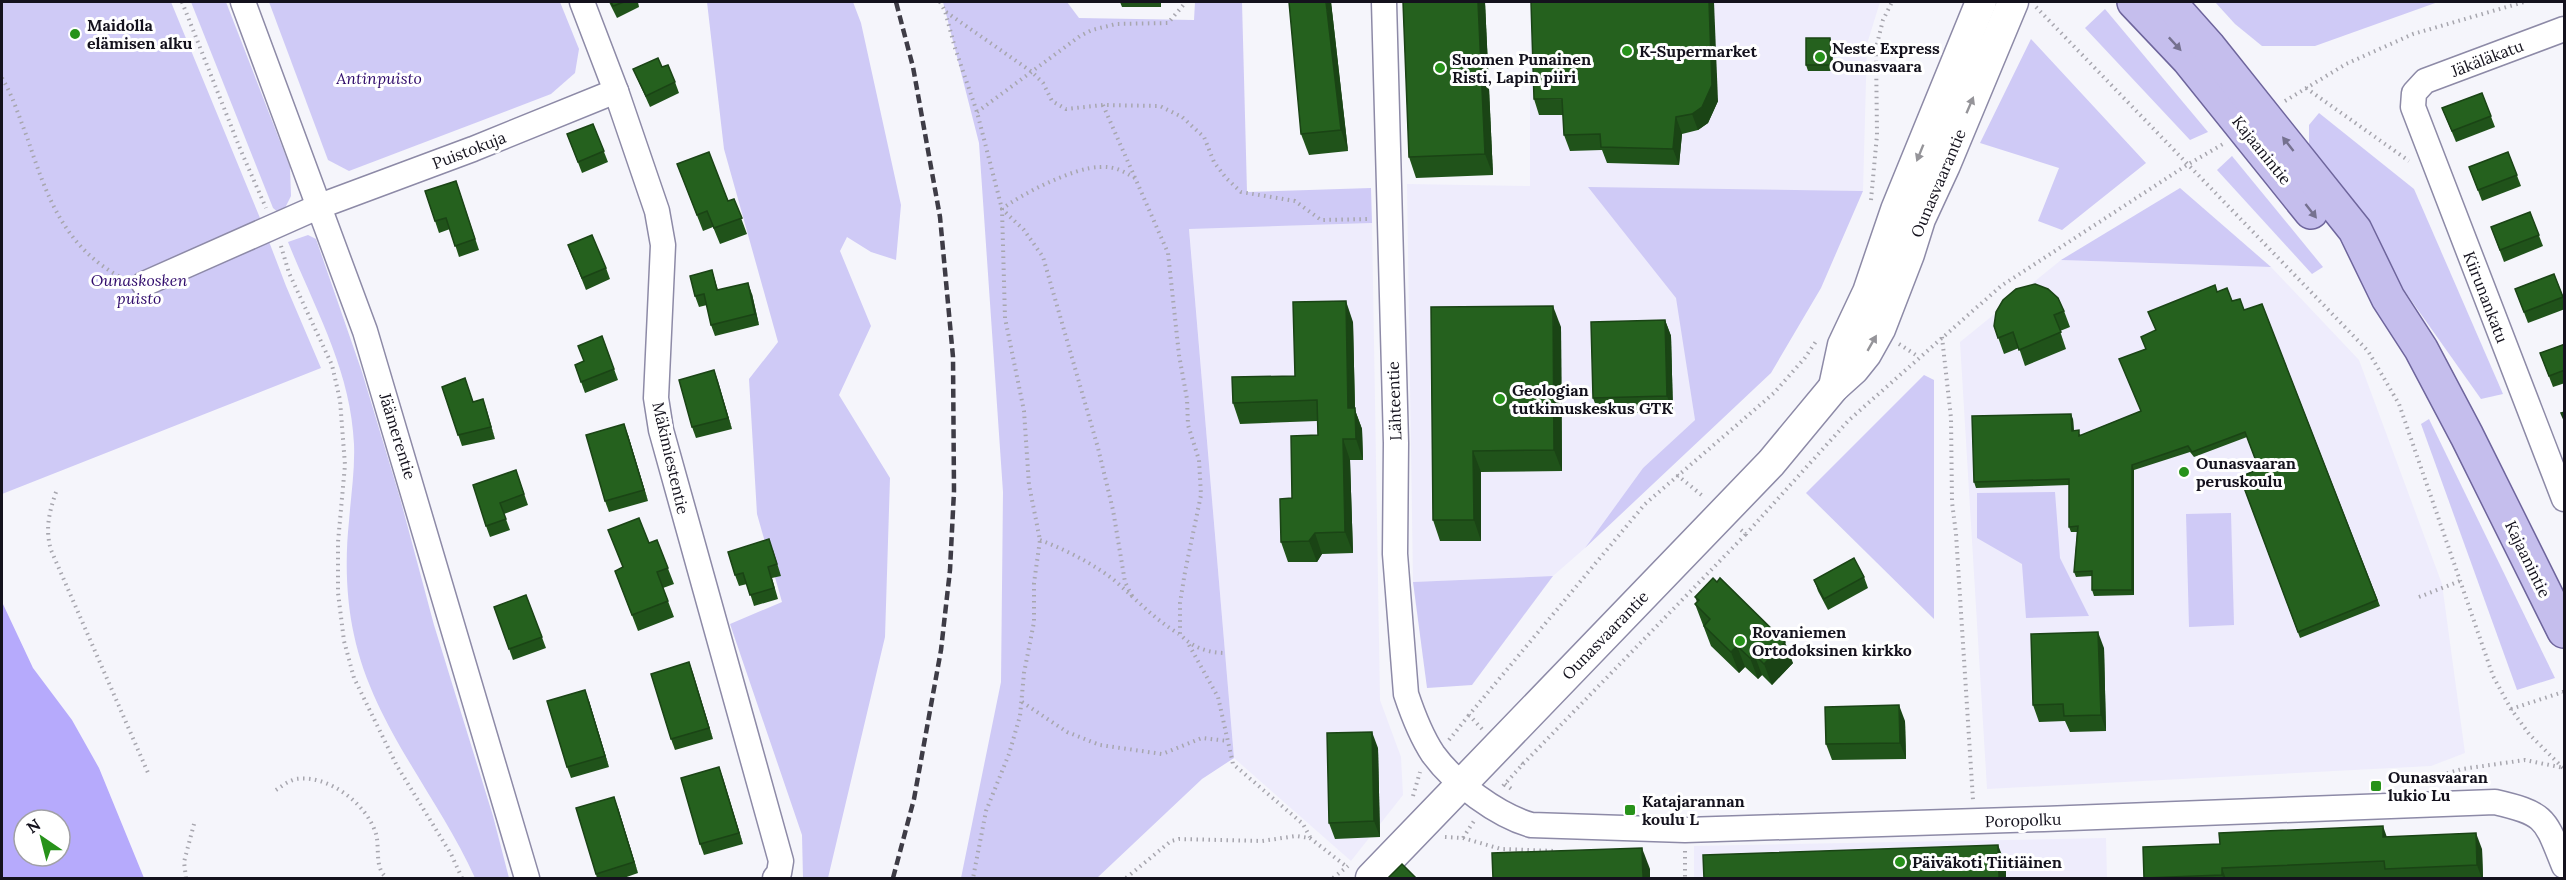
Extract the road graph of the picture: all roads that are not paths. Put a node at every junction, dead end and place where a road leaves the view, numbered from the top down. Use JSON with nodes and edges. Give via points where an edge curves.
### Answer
{"nodes":[{"id":1,"x":243,"y":2,"type":"edge"},
{"id":2,"x":582,"y":2,"type":"edge"},
{"id":3,"x":1384,"y":2,"type":"edge"},
{"id":4,"x":1981,"y":2,"type":"edge"},
{"id":5,"x":2134,"y":2,"type":"edge"},
{"id":6,"x":2169,"y":2,"type":"edge"},
{"id":7,"x":2024,"y":3,"type":"edge"},
{"id":8,"x":2565,"y":29,"type":"edge"},
{"id":9,"x":616,"y":91,"type":"junction"},
{"id":10,"x":2414,"y":93,"type":"joint"},
{"id":11,"x":320,"y":206,"type":"junction"},
{"id":12,"x":137,"y":283,"type":"road end"},
{"id":13,"x":2388,"y":298,"type":"junction"},
{"id":14,"x":1834,"y":387,"type":"junction"},
{"id":15,"x":2565,"y":499,"type":"edge"},
{"id":16,"x":2565,"y":631,"type":"edge"},
{"id":17,"x":1462,"y":782,"type":"junction"},
{"id":18,"x":2565,"y":866,"type":"edge"},
{"id":19,"x":1357,"y":869,"type":"edge"},
{"id":20,"x":527,"y":879,"type":"edge"},
{"id":21,"x":775,"y":879,"type":"edge"}],
"edges":[{"from":1,"to":11,"type":"street","name":"Jäämerentie"},
{"from":2,"to":9,"type":"street","name":"Mäkimiestentie"},
{"from":3,"to":17,"type":"street","name":"Lähteentie","via":[[1396,443],[1395,554],[1403,668],[1413,715],[1434,755]]},
{"from":4,"to":14,"type":"street","name":"Ounasvaarantie","one_way":true,"via":[[1896,210],[1868,292],[1843,345]]},
{"from":5,"to":13,"type":"main road","name":"Kajaanintie","one_way":true,"via":[[2188,59],[2351,262]]},
{"from":13,"to":6,"type":"main road","name":"Kajaanintie","one_way":true,"via":[[2355,230]]},
{"from":14,"to":7,"type":"street","name":"Ounasvaarantie","one_way":true,"via":[[1854,369],[1880,329],[1920,219]]},
{"from":8,"to":10,"type":"street","name":"Jäkäläkatu","via":[[2425,81]]},
{"from":9,"to":11,"type":"street","name":"Puistokuja"},
{"from":9,"to":21,"type":"street","name":"Mäkimiestentie","via":[[657,211],[663,245],[656,398],[661,430],[781,861]]},
{"from":10,"to":15,"type":"street","name":"Kiirunankatu","via":[[2413,107],[2436,170]]},
{"from":11,"to":12,"type":"street","name":"Puistokuja"},
{"from":11,"to":20,"type":"street","name":"Jäämerentie","via":[[352,289],[403,454]]},
{"from":13,"to":16,"type":"main road","name":"Kajaanintie","via":[[2421,349]]},
{"from":14,"to":17,"type":"street","name":"Ounasvaarantie","via":[[1771,463]]},
{"from":17,"to":18,"type":"street","name":"Poropolku","via":[[1511,819],[1531,825],[1682,830],[2495,802],[2524,809],[2546,823]]},
{"from":17,"to":19,"type":"street","name":"Ounasvaarantie"}]}
